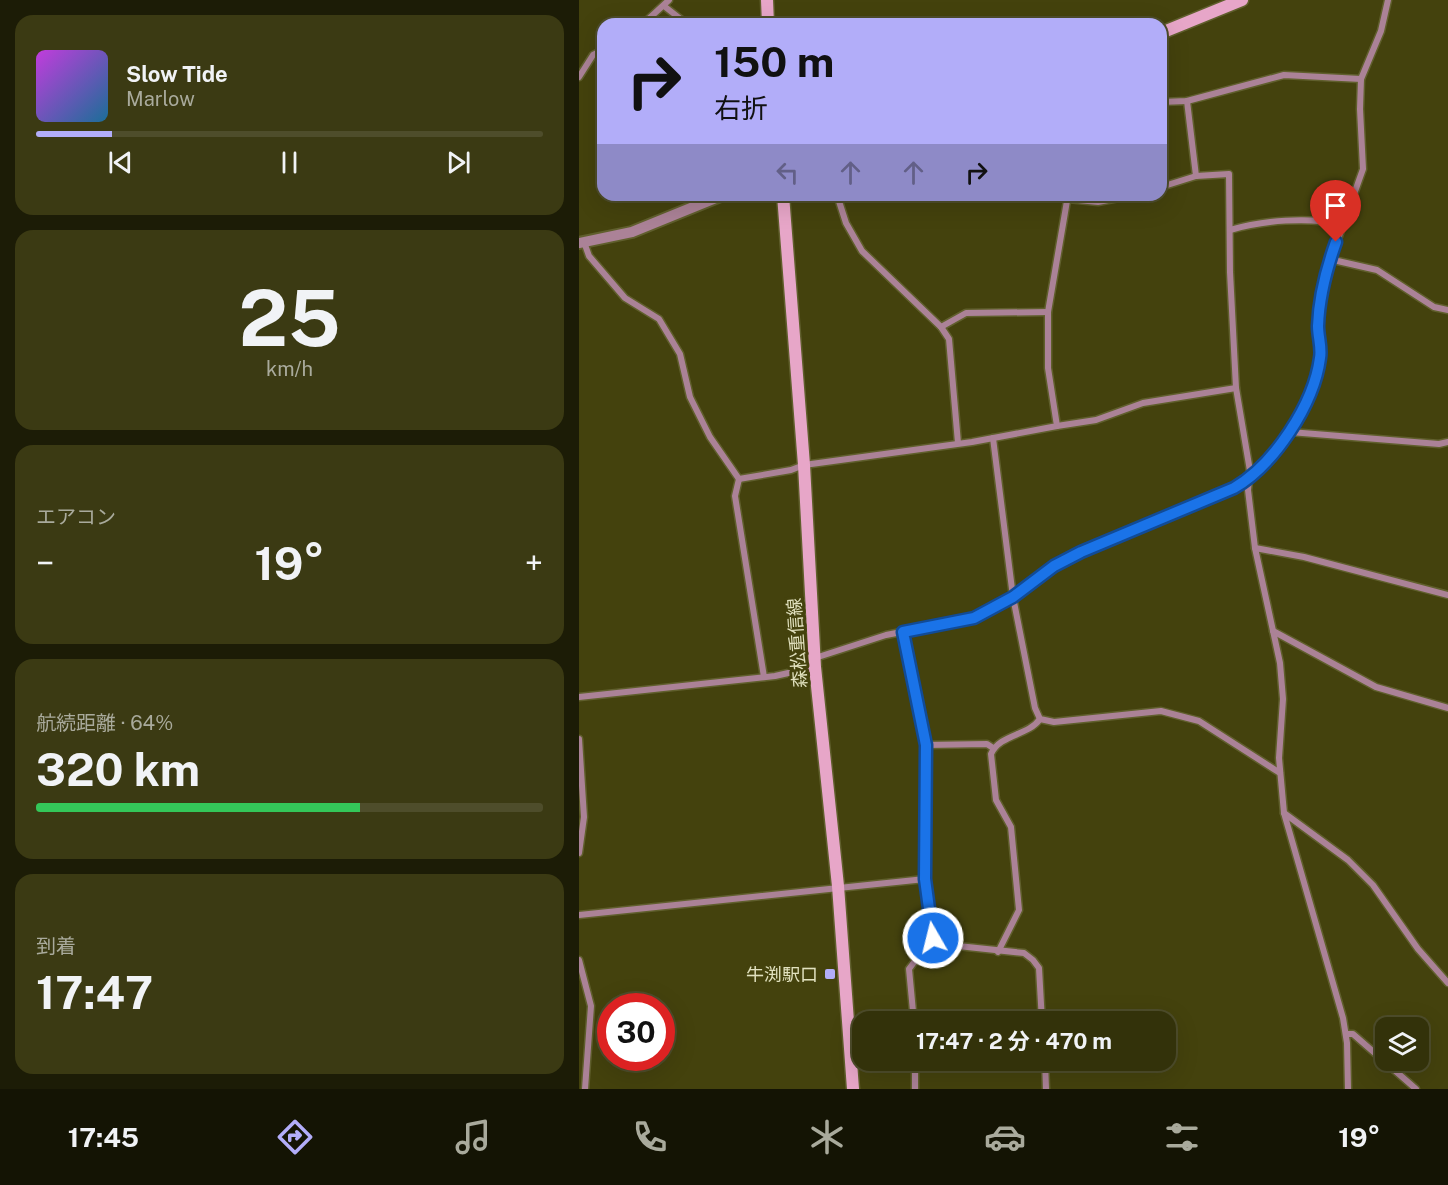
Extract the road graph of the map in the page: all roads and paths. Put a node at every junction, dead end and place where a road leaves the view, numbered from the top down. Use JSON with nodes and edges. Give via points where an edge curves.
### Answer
{"nodes":[{"id":1,"x":669,"y":0,"type":"edge"},
{"id":2,"x":767,"y":0,"type":"edge"},
{"id":3,"x":1242,"y":0,"type":"edge"},
{"id":4,"x":1388,"y":0,"type":"edge"},
{"id":5,"x":664,"y":6,"type":"junction"},
{"id":6,"x":650,"y":18,"type":"edge"},
{"id":7,"x":679,"y":18,"type":"edge"},
{"id":8,"x":768,"y":18,"type":"edge"},
{"id":9,"x":1167,"y":31,"type":"edge"},
{"id":10,"x":597,"y":53,"type":"edge"},
{"id":11,"x":579,"y":77,"type":"edge"},
{"id":12,"x":1361,"y":79,"type":"junction"},
{"id":13,"x":1187,"y":101,"type":"junction"},
{"id":14,"x":1167,"y":102,"type":"edge"},
{"id":15,"x":1196,"y":176,"type":"junction"},
{"id":16,"x":1167,"y":185,"type":"edge"},
{"id":17,"x":708,"y":201,"type":"edge"},
{"id":18,"x":783,"y":201,"type":"edge"},
{"id":19,"x":839,"y":201,"type":"edge"},
{"id":20,"x":1067,"y":201,"type":"edge"},
{"id":21,"x":1342,"y":224,"type":"junction"},
{"id":22,"x":1230,"y":230,"type":"junction"},
{"id":23,"x":582,"y":242,"type":"edge"},
{"id":24,"x":1329,"y":259,"type":"junction"},
{"id":25,"x":1448,"y":310,"type":"edge"},
{"id":26,"x":1048,"y":312,"type":"junction"},
{"id":27,"x":941,"y":327,"type":"junction"},
{"id":28,"x":1236,"y":387,"type":"junction"},
{"id":29,"x":1057,"y":426,"type":"junction"},
{"id":30,"x":1290,"y":432,"type":"junction"},
{"id":31,"x":993,"y":438,"type":"junction"},
{"id":32,"x":1448,"y":442,"type":"edge"},
{"id":33,"x":958,"y":443,"type":"junction"},
{"id":34,"x":804,"y":465,"type":"junction"},
{"id":35,"x":739,"y":479,"type":"junction"},
{"id":36,"x":1249,"y":479,"type":"junction"},
{"id":37,"x":1255,"y":548,"type":"junction"},
{"id":38,"x":1448,"y":595,"type":"edge"},
{"id":39,"x":1013,"y":597,"type":"junction"},
{"id":40,"x":1273,"y":631,"type":"junction"},
{"id":41,"x":903,"y":632,"type":"junction"},
{"id":42,"x":815,"y":662,"type":"junction"},
{"id":43,"x":764,"y":677,"type":"junction"},
{"id":44,"x":579,"y":697,"type":"edge"},
{"id":45,"x":1448,"y":708,"type":"edge"},
{"id":46,"x":1041,"y":719,"type":"junction"},
{"id":47,"x":579,"y":739,"type":"edge"},
{"id":48,"x":926,"y":745,"type":"junction"},
{"id":49,"x":993,"y":748,"type":"junction"},
{"id":50,"x":1280,"y":773,"type":"junction"},
{"id":51,"x":1284,"y":813,"type":"junction"},
{"id":52,"x":579,"y":853,"type":"edge"},
{"id":53,"x":925,"y":879,"type":"junction"},
{"id":54,"x":838,"y":886,"type":"junction"},
{"id":55,"x":579,"y":915,"type":"edge"},
{"id":56,"x":933,"y":938,"type":"junction"},
{"id":57,"x":998,"y":951,"type":"junction"},
{"id":58,"x":579,"y":960,"type":"edge"},
{"id":59,"x":1448,"y":983,"type":"edge"},
{"id":60,"x":913,"y":1011,"type":"edge"},
{"id":61,"x":1042,"y":1011,"type":"edge"},
{"id":62,"x":1346,"y":1034,"type":"junction"},
{"id":63,"x":915,"y":1071,"type":"edge"},
{"id":64,"x":1045,"y":1071,"type":"edge"},
{"id":65,"x":585,"y":1089,"type":"edge"},
{"id":66,"x":853,"y":1089,"type":"edge"},
{"id":67,"x":915,"y":1089,"type":"edge"},
{"id":68,"x":1046,"y":1089,"type":"edge"},
{"id":69,"x":1348,"y":1089,"type":"edge"},
{"id":70,"x":1416,"y":1089,"type":"edge"}],
"edges":[{"from":1,"to":5,"type":"street"},
{"from":2,"to":8,"type":"main road"},
{"from":3,"to":9,"type":"main road"},
{"from":4,"to":12,"type":"street","via":[[1381,31]]},
{"from":5,"to":6,"type":"street"},
{"from":5,"to":7,"type":"street"},
{"from":10,"to":11,"type":"street"},
{"from":12,"to":13,"type":"street","via":[[1284,75]]},
{"from":12,"to":21,"type":"street","via":[[1363,169]]},
{"from":13,"to":14,"type":"street"},
{"from":13,"to":15,"type":"street"},
{"from":15,"to":16,"type":"street"},
{"from":15,"to":22,"type":"street","via":[[1229,174]]},
{"from":17,"to":23,"type":"street","via":[[632,232]]},
{"from":18,"to":34,"type":"main road","name":"森松重信線"},
{"from":19,"to":27,"type":"street","via":[[846,223],[863,251]]},
{"from":20,"to":26,"type":"street"},
{"from":21,"to":22,"type":"street","via":[[1252,224]]},
{"from":21,"to":24,"type":"street"},
{"from":22,"to":28,"type":"street"},
{"from":23,"to":35,"type":"street","via":[[625,298],[659,319],[680,354],[690,397],[709,436]]},
{"from":24,"to":25,"type":"street","via":[[1377,270],[1434,307]]},
{"from":24,"to":30,"type":"street","via":[[1319,305],[1321,356]]},
{"from":26,"to":27,"type":"street","via":[[966,313]]},
{"from":26,"to":29,"type":"street","via":[[1048,368]]},
{"from":27,"to":33,"type":"street","via":[[952,354]]},
{"from":28,"to":29,"type":"street","via":[[1143,403],[1096,420]]},
{"from":28,"to":36,"type":"street"},
{"from":29,"to":31,"type":"street"},
{"from":30,"to":32,"type":"street"},
{"from":30,"to":36,"type":"street"},
{"from":31,"to":33,"type":"street"},
{"from":31,"to":39,"type":"street"},
{"from":33,"to":34,"type":"street"},
{"from":34,"to":35,"type":"street"},
{"from":34,"to":42,"type":"main road","name":"森松重信線"},
{"from":35,"to":43,"type":"street","via":[[735,496]]},
{"from":36,"to":37,"type":"street"},
{"from":36,"to":39,"type":"street","via":[[1081,552],[1054,566]]},
{"from":37,"to":38,"type":"street"},
{"from":37,"to":40,"type":"street"},
{"from":39,"to":41,"type":"street","via":[[974,618]]},
{"from":39,"to":46,"type":"street","via":[[1035,708]]},
{"from":40,"to":45,"type":"street","via":[[1376,687]]},
{"from":40,"to":50,"type":"street","via":[[1283,699]]},
{"from":41,"to":42,"type":"street"},
{"from":41,"to":48,"type":"street"},
{"from":42,"to":43,"type":"street"},
{"from":42,"to":54,"type":"main road","name":"森松重信線"},
{"from":43,"to":44,"type":"street"},
{"from":46,"to":49,"type":"street","via":[[1033,729]]},
{"from":46,"to":50,"type":"street","via":[[1054,722],[1161,711],[1199,721]]},
{"from":47,"to":52,"type":"street","via":[[584,817]]},
{"from":48,"to":49,"type":"street","via":[[987,744]]},
{"from":48,"to":53,"type":"street"},
{"from":49,"to":57,"type":"street","via":[[996,800],[1011,826],[1019,909]]},
{"from":50,"to":51,"type":"street"},
{"from":51,"to":59,"type":"street","via":[[1348,860],[1373,885],[1418,949]]},
{"from":51,"to":62,"type":"street"},
{"from":53,"to":54,"type":"street"},
{"from":53,"to":56,"type":"street"},
{"from":54,"to":55,"type":"street"},
{"from":54,"to":66,"type":"main road","name":"森松重信線"},
{"from":56,"to":57,"type":"street"},
{"from":56,"to":60,"type":"street","via":[[909,969]]},
{"from":57,"to":61,"type":"street","via":[[1024,953],[1039,968]]},
{"from":58,"to":65,"type":"street","via":[[591,1006]]},
{"from":62,"to":69,"type":"street"},
{"from":62,"to":70,"type":"street","via":[[1353,1034]]},
{"from":63,"to":67,"type":"street"},
{"from":64,"to":68,"type":"street"}]}
